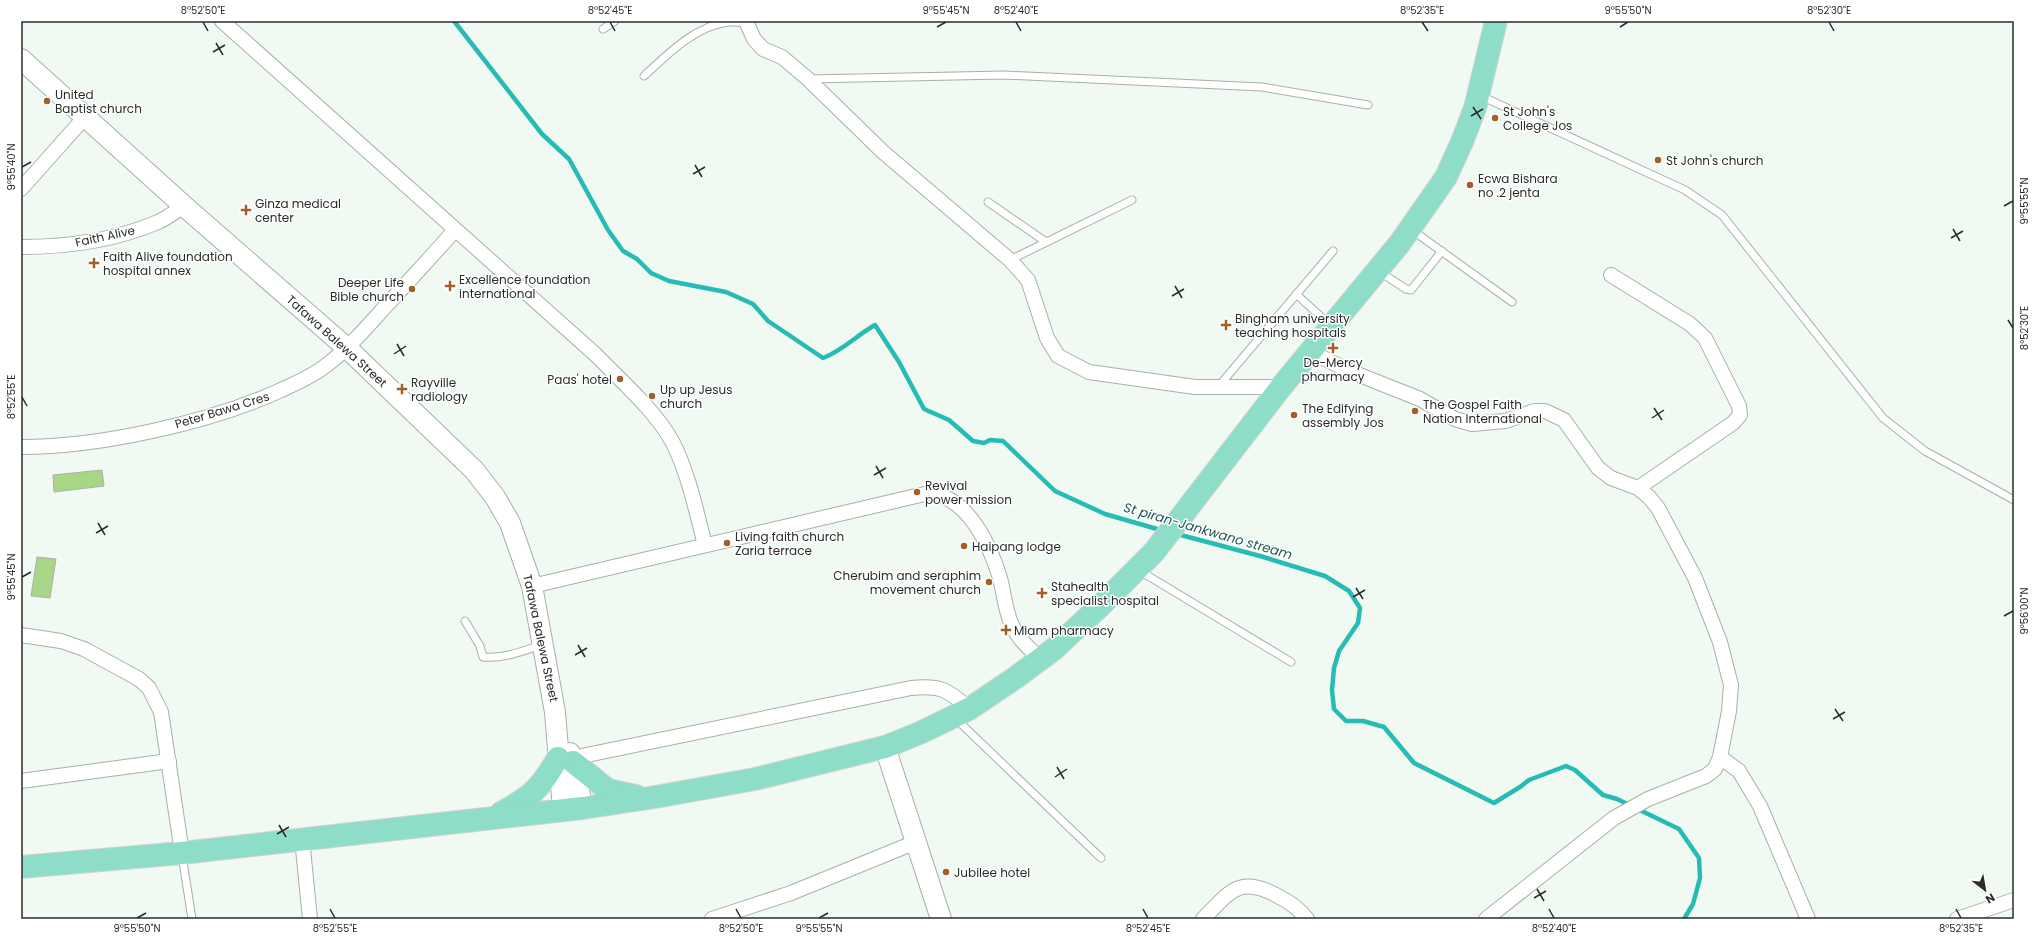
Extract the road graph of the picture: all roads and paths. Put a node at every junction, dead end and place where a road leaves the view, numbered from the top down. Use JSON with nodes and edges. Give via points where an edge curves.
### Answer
{"nodes":[{"id":1,"x":222,"y":21,"type":"edge"},
{"id":2,"x":615,"y":21,"type":"edge"},
{"id":3,"x":1496,"y":21,"type":"edge"},
{"id":4,"x":747,"y":22,"type":"edge"},
{"id":5,"x":603,"y":29,"type":"dead end"},
{"id":6,"x":21,"y":59,"type":"edge"},
{"id":7,"x":644,"y":76,"type":"dead end"},
{"id":8,"x":808,"y":79,"type":"junction"},
{"id":9,"x":1479,"y":95,"type":"junction"},
{"id":10,"x":1368,"y":105,"type":"dead end"},
{"id":11,"x":85,"y":117,"type":"junction"},
{"id":12,"x":21,"y":189,"type":"edge"},
{"id":13,"x":1132,"y":200,"type":"dead end"},
{"id":14,"x":988,"y":202,"type":"dead end"},
{"id":15,"x":184,"y":206,"type":"junction"},
{"id":16,"x":1410,"y":229,"type":"junction"},
{"id":17,"x":455,"y":230,"type":"junction"},
{"id":18,"x":1046,"y":242,"type":"junction"},
{"id":19,"x":21,"y":247,"type":"edge"},
{"id":20,"x":1333,"y":251,"type":"dead end"},
{"id":21,"x":1442,"y":252,"type":"junction"},
{"id":22,"x":1010,"y":260,"type":"junction"},
{"id":23,"x":1377,"y":270,"type":"junction"},
{"id":24,"x":1611,"y":275,"type":"dead end"},
{"id":25,"x":1296,"y":294,"type":"junction"},
{"id":26,"x":1512,"y":302,"type":"dead end"},
{"id":27,"x":1331,"y":326,"type":"junction"},
{"id":28,"x":348,"y":348,"type":"junction"},
{"id":29,"x":1310,"y":351,"type":"junction"},
{"id":30,"x":1281,"y":386,"type":"junction"},
{"id":31,"x":1217,"y":387,"type":"junction"},
{"id":32,"x":21,"y":447,"type":"edge"},
{"id":33,"x":1638,"y":488,"type":"junction"},
{"id":34,"x":2014,"y":500,"type":"edge"},
{"id":35,"x":705,"y":545,"type":"junction"},
{"id":36,"x":1137,"y":569,"type":"junction"},
{"id":37,"x":532,"y":586,"type":"junction"},
{"id":38,"x":465,"y":621,"type":"dead end"},
{"id":39,"x":21,"y":635,"type":"edge"},
{"id":40,"x":543,"y":644,"type":"junction"},
{"id":41,"x":1040,"y":659,"type":"junction"},
{"id":42,"x":1290,"y":662,"type":"dead end"},
{"id":43,"x":961,"y":713,"type":"junction"},
{"id":44,"x":885,"y":747,"type":"junction"},
{"id":45,"x":1720,"y":757,"type":"junction"},
{"id":46,"x":568,"y":760,"type":"junction"},
{"id":47,"x":168,"y":761,"type":"junction"},
{"id":48,"x":21,"y":781,"type":"edge"},
{"id":49,"x":655,"y":797,"type":"junction"},
{"id":50,"x":573,"y":809,"type":"junction"},
{"id":51,"x":491,"y":818,"type":"junction"},
{"id":52,"x":302,"y":839,"type":"junction"},
{"id":53,"x":916,"y":842,"type":"junction"},
{"id":54,"x":182,"y":853,"type":"junction"},
{"id":55,"x":1102,"y":858,"type":"dead end"},
{"id":56,"x":21,"y":867,"type":"edge"},
{"id":57,"x":2014,"y":900,"type":"edge"},
{"id":58,"x":747,"y":914,"type":"edge"},
{"id":59,"x":192,"y":919,"type":"edge"},
{"id":60,"x":310,"y":919,"type":"edge"},
{"id":61,"x":712,"y":919,"type":"edge"},
{"id":62,"x":941,"y":919,"type":"edge"},
{"id":63,"x":1203,"y":919,"type":"edge"},
{"id":64,"x":1308,"y":919,"type":"edge"},
{"id":65,"x":1486,"y":919,"type":"edge"},
{"id":66,"x":1808,"y":919,"type":"edge"},
{"id":67,"x":1958,"y":919,"type":"edge"}],
"edges":[{"from":1,"to":17,"type":"street"},
{"from":2,"to":5,"type":"lane"},
{"from":3,"to":9,"type":"main road"},
{"from":4,"to":7,"type":"lane","via":[[729,22],[705,28],[678,46]]},
{"from":4,"to":8,"type":"street","via":[[754,39],[764,49],[782,56]]},
{"from":6,"to":11,"type":"street","name":"Tafawa Balewa Street"},
{"from":8,"to":10,"type":"lane","via":[[1004,75],[1262,87]]},
{"from":8,"to":22,"type":"street","via":[[883,152]]},
{"from":9,"to":16,"type":"main road","via":[[1446,177]]},
{"from":9,"to":34,"type":"lane","via":[[1685,190],[1722,215],[1883,418],[1925,452]]},
{"from":11,"to":12,"type":"street"},
{"from":11,"to":15,"type":"street","name":"Tafawa Balewa Street"},
{"from":13,"to":18,"type":"lane"},
{"from":14,"to":18,"type":"lane"},
{"from":15,"to":19,"type":"street","name":"Faith Alive","via":[[159,221],[129,232],[86,242]]},
{"from":15,"to":28,"type":"street","name":"Tafawa Balewa Street"},
{"from":16,"to":21,"type":"lane"},
{"from":16,"to":23,"type":"main road"},
{"from":17,"to":28,"type":"street","name":"Peter Bawa Cres"},
{"from":17,"to":35,"type":"street","via":[[596,355],[659,422],[684,468]]},
{"from":18,"to":22,"type":"lane"},
{"from":20,"to":25,"type":"lane"},
{"from":21,"to":23,"type":"lane","via":[[1411,290]]},
{"from":21,"to":26,"type":"lane"},
{"from":22,"to":31,"type":"street","via":[[1028,280],[1047,338],[1058,356],[1089,372],[1195,387]]},
{"from":23,"to":27,"type":"main road"},
{"from":24,"to":33,"type":"street","via":[[1690,324],[1705,338],[1739,406],[1740,415],[1733,423]]},
{"from":25,"to":27,"type":"lane"},
{"from":25,"to":31,"type":"lane"},
{"from":27,"to":29,"type":"main road"},
{"from":28,"to":32,"type":"street","name":"Peter Bawa Cres","via":[[323,368],[296,384],[255,402],[221,413],[85,443]]},
{"from":28,"to":37,"type":"street","name":"Tafawa Balewa Street","via":[[474,470],[495,496],[510,523]]},
{"from":29,"to":30,"type":"main road"},
{"from":29,"to":33,"type":"street","via":[[1347,370],[1420,399],[1455,419],[1472,424],[1505,421],[1535,411],[1545,411],[1564,420],[1598,468],[1611,478]]},
{"from":30,"to":31,"type":"street"},
{"from":30,"to":36,"type":"main road","via":[[1154,552]]},
{"from":33,"to":45,"type":"street","via":[[1658,508],[1695,578],[1720,642],[1731,685]]},
{"from":35,"to":37,"type":"street"},
{"from":35,"to":41,"type":"street","via":[[929,493],[939,494],[960,508],[973,522],[994,563],[1011,623],[1026,645]]},
{"from":36,"to":41,"type":"main road","via":[[1099,607]]},
{"from":36,"to":42,"type":"lane"},
{"from":37,"to":40,"type":"street","name":"Tafawa Balewa Street"},
{"from":38,"to":40,"type":"lane","via":[[484,657],[518,653]]},
{"from":39,"to":47,"type":"street","via":[[61,641],[84,649],[139,679],[150,688],[161,712]]},
{"from":40,"to":46,"type":"street","name":"Tafawa Balewa Street"},
{"from":41,"to":43,"type":"main road"},
{"from":43,"to":44,"type":"main road"},
{"from":43,"to":46,"type":"street","via":[[954,694],[942,688],[928,686],[911,688]]},
{"from":43,"to":55,"type":"lane"},
{"from":44,"to":49,"type":"main road","via":[[755,779]]},
{"from":44,"to":53,"type":"street"},
{"from":45,"to":65,"type":"street","via":[[1715,769],[1706,776],[1648,799],[1614,818]]},
{"from":45,"to":66,"type":"street","via":[[1739,771],[1760,806]]},
{"from":46,"to":49,"type":"main road","via":[[608,790]]},
{"from":46,"to":50,"type":"street","name":"Tafawa Balewa Street"},
{"from":46,"to":51,"type":"main road","via":[[526,799]]},
{"from":47,"to":48,"type":"street"},
{"from":47,"to":54,"type":"street"},
{"from":49,"to":50,"type":"main road"},
{"from":50,"to":51,"type":"main road"},
{"from":51,"to":52,"type":"main road"},
{"from":52,"to":54,"type":"main road"},
{"from":52,"to":60,"type":"street"},
{"from":53,"to":58,"type":"street","via":[[791,893]]},
{"from":53,"to":62,"type":"street"},
{"from":54,"to":56,"type":"main road"},
{"from":54,"to":59,"type":"lane"},
{"from":57,"to":67,"type":"street"},
{"from":58,"to":61,"type":"street"},
{"from":63,"to":64,"type":"street","via":[[1235,890],[1253,885],[1289,902]]}]}
